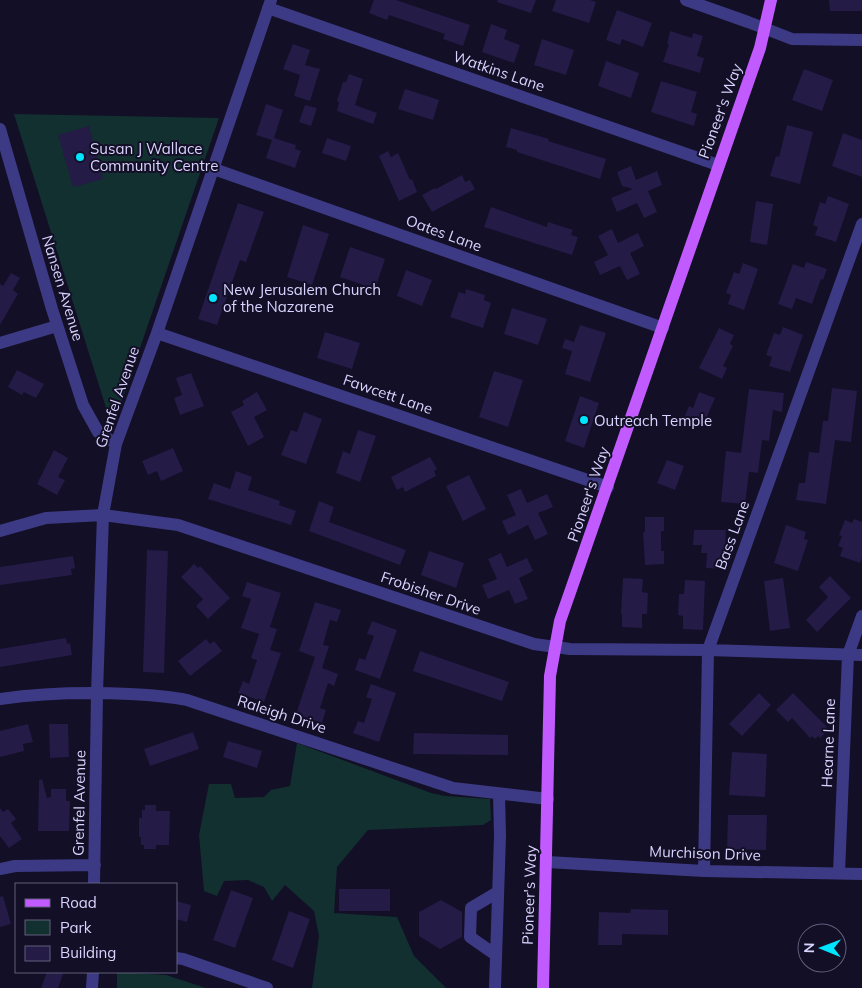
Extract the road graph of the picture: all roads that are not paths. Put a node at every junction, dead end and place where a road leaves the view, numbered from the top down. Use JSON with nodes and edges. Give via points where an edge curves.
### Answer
{"nodes":[{"id":1,"x":686,"y":0,"type":"edge"},
{"id":2,"x":771,"y":0,"type":"edge"},
{"id":3,"x":270,"y":4,"type":"edge"},
{"id":4,"x":765,"y":28,"type":"junction"},
{"id":5,"x":862,"y":40,"type":"edge"},
{"id":6,"x":0,"y":128,"type":"edge"},
{"id":7,"x":4,"y":156,"type":"edge"},
{"id":8,"x":718,"y":164,"type":"junction"},
{"id":9,"x":214,"y":169,"type":"junction"},
{"id":10,"x":862,"y":224,"type":"edge"},
{"id":11,"x":57,"y":326,"type":"junction"},
{"id":12,"x":663,"y":328,"type":"junction"},
{"id":13,"x":157,"y":332,"type":"junction"},
{"id":14,"x":0,"y":343,"type":"edge"},
{"id":15,"x":116,"y":444,"type":"junction"},
{"id":16,"x":608,"y":486,"type":"junction"},
{"id":17,"x":103,"y":515,"type":"junction"},
{"id":18,"x":0,"y":532,"type":"edge"},
{"id":19,"x":862,"y":616,"type":"edge"},
{"id":20,"x":555,"y":647,"type":"junction"},
{"id":21,"x":708,"y":650,"type":"junction"},
{"id":22,"x":848,"y":655,"type":"junction"},
{"id":23,"x":862,"y":655,"type":"edge"},
{"id":24,"x":97,"y":693,"type":"junction"},
{"id":25,"x":0,"y":699,"type":"edge"},
{"id":26,"x":498,"y":794,"type":"junction"},
{"id":27,"x":548,"y":800,"type":"junction"},
{"id":28,"x":547,"y":862,"type":"junction"},
{"id":29,"x":95,"y":865,"type":"junction"},
{"id":30,"x":0,"y":869,"type":"edge"},
{"id":31,"x":704,"y":870,"type":"junction"},
{"id":32,"x":839,"y":873,"type":"junction"},
{"id":33,"x":862,"y":874,"type":"edge"},
{"id":34,"x":94,"y":883,"type":"edge"},
{"id":35,"x":498,"y":892,"type":"junction"},
{"id":36,"x":496,"y":955,"type":"junction"},
{"id":37,"x":178,"y":958,"type":"edge"},
{"id":38,"x":93,"y":973,"type":"edge"},
{"id":39,"x":92,"y":988,"type":"edge"},
{"id":40,"x":267,"y":988,"type":"edge"},
{"id":41,"x":495,"y":988,"type":"edge"},
{"id":42,"x":543,"y":988,"type":"edge"}],
"edges":[{"from":1,"to":4,"type":"street"},
{"from":2,"to":4,"type":"main road","name":"Pioneer's Way"},
{"from":3,"to":8,"type":"street","name":"Watkins Lane"},
{"from":3,"to":9,"type":"street","name":"Grenfel Avenue"},
{"from":4,"to":5,"type":"street","via":[[792,39]]},
{"from":4,"to":8,"type":"main road","name":"Pioneer's Way"},
{"from":6,"to":7,"type":"street","name":"Nansen Avenue"},
{"from":7,"to":11,"type":"street","name":"Nansen Avenue"},
{"from":8,"to":12,"type":"main road","name":"Pioneer's Way"},
{"from":9,"to":12,"type":"street","name":"Oates Lane"},
{"from":9,"to":13,"type":"street","name":"Grenfel Avenue"},
{"from":10,"to":21,"type":"street","name":"Bass Lane"},
{"from":11,"to":14,"type":"street"},
{"from":11,"to":15,"type":"street","name":"Nansen Avenue","via":[[83,405],[98,432]]},
{"from":12,"to":16,"type":"main road","name":"Pioneer's Way"},
{"from":13,"to":15,"type":"street","name":"Grenfel Avenue"},
{"from":13,"to":16,"type":"street","name":"Fawcett Lane"},
{"from":15,"to":17,"type":"street","name":"Grenfel Avenue"},
{"from":16,"to":20,"type":"main road","name":"Pioneer's Way","via":[[560,621]]},
{"from":17,"to":18,"type":"street","name":"Frobisher Drive","via":[[46,518]]},
{"from":17,"to":20,"type":"street","name":"Frobisher Drive","via":[[178,525],[534,644]]},
{"from":17,"to":24,"type":"street","name":"Grenfel Avenue"},
{"from":19,"to":22,"type":"street","name":"Hearne Lane"},
{"from":20,"to":21,"type":"street","name":"Frobisher Drive"},
{"from":20,"to":27,"type":"main road","name":"Pioneer's Way","via":[[550,676]]},
{"from":21,"to":22,"type":"street","name":"Frobisher Drive"},
{"from":21,"to":31,"type":"street","name":"Bass Lane"},
{"from":22,"to":23,"type":"street","name":"Frobisher Drive"},
{"from":22,"to":32,"type":"street","name":"Hearne Lane"},
{"from":24,"to":25,"type":"street","name":"Raleigh Drive"},
{"from":24,"to":26,"type":"street","name":"Raleigh Drive","via":[[169,696],[187,700],[453,788]]},
{"from":24,"to":29,"type":"street","name":"Grenfel Avenue"},
{"from":26,"to":27,"type":"street","name":"Raleigh Drive"},
{"from":26,"to":35,"type":"street"},
{"from":27,"to":28,"type":"main road","name":"Pioneer's Way"},
{"from":28,"to":31,"type":"street","name":"Murchison Drive"},
{"from":28,"to":42,"type":"main road","name":"Pioneer's Way"},
{"from":29,"to":30,"type":"street"},
{"from":29,"to":34,"type":"street","name":"Grenfel Avenue"},
{"from":31,"to":32,"type":"street","name":"Murchison Drive"},
{"from":32,"to":33,"type":"street","name":"Murchison Drive"},
{"from":35,"to":36,"type":"street"},
{"from":35,"to":36,"type":"street","via":[[471,908],[470,937]]},
{"from":36,"to":41,"type":"street"},
{"from":37,"to":40,"type":"street"},
{"from":38,"to":39,"type":"street"}]}
